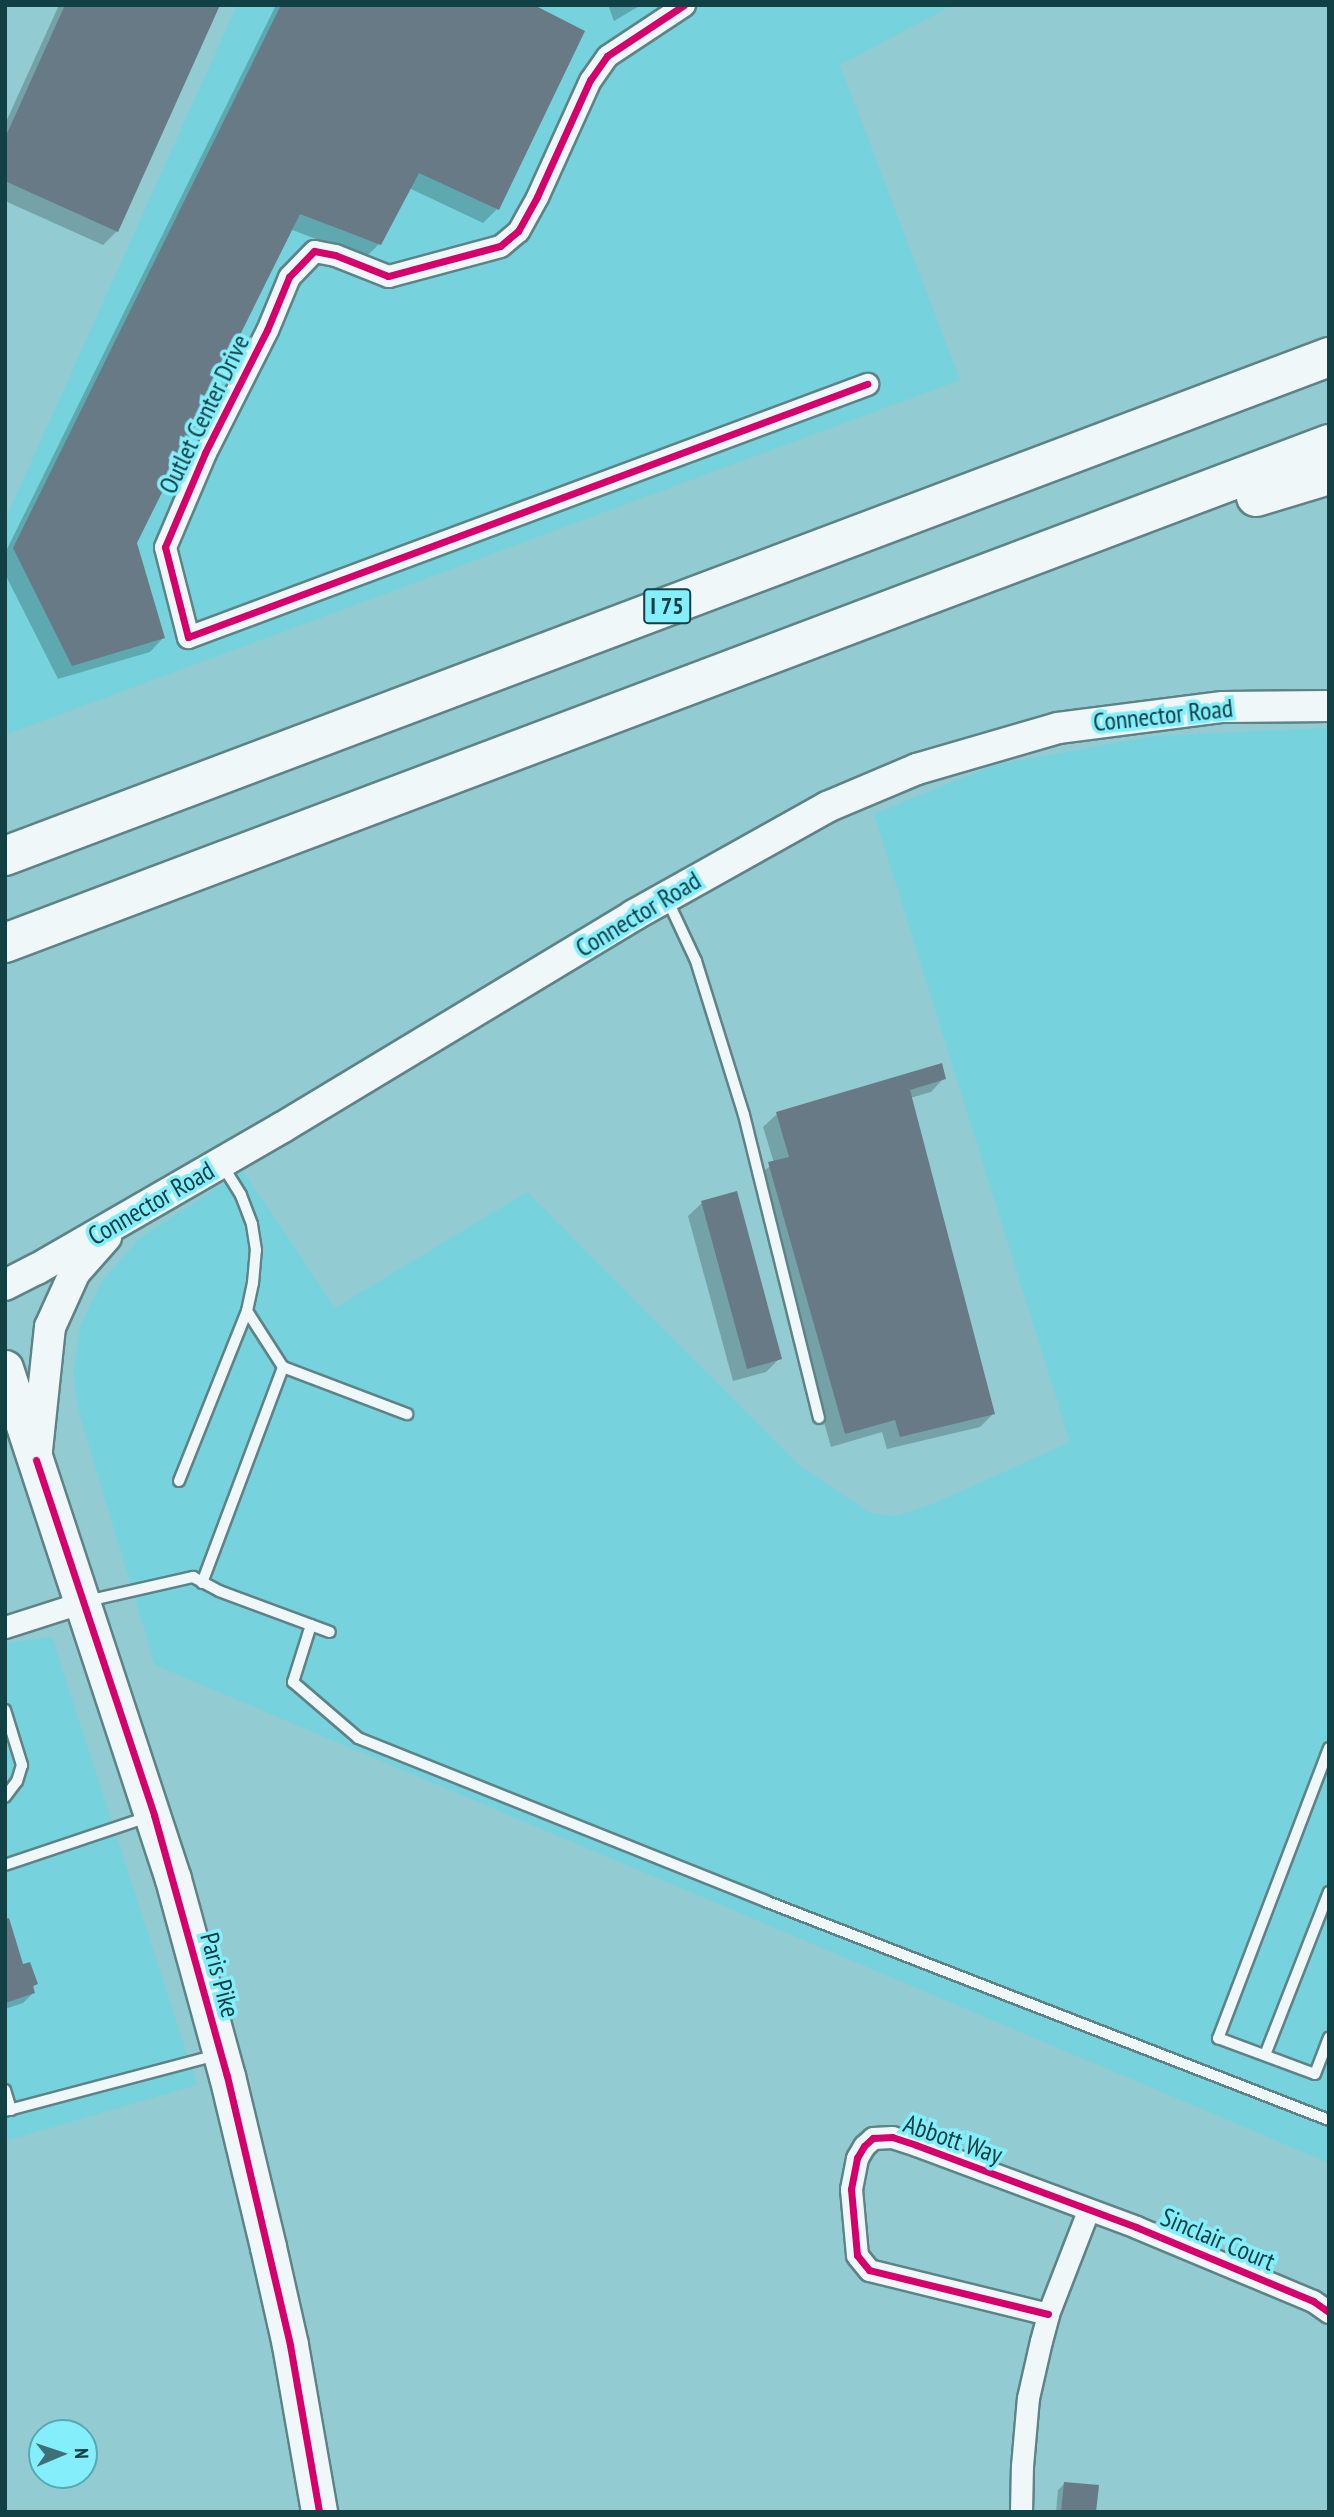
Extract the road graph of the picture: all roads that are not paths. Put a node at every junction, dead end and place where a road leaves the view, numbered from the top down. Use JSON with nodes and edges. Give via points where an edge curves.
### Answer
{"nodes":[{"id":1,"x":684,"y":5,"type":"edge"},
{"id":2,"x":1329,"y":351,"type":"edge"},
{"id":3,"x":1329,"y":357,"type":"edge"},
{"id":4,"x":867,"y":384,"type":"dead end"},
{"id":5,"x":1251,"y":386,"type":"junction"},
{"id":6,"x":1329,"y":444,"type":"edge"},
{"id":7,"x":1329,"y":475,"type":"edge"},
{"id":8,"x":965,"y":581,"type":"junction"},
{"id":9,"x":1329,"y":706,"type":"edge"},
{"id":10,"x":5,"y":856,"type":"edge"},
{"id":11,"x":666,"y":897,"type":"junction"},
{"id":12,"x":5,"y":943,"type":"edge"},
{"id":13,"x":221,"y":1163,"type":"junction"},
{"id":14,"x":121,"y":1220,"type":"junction"},
{"id":15,"x":5,"y":1284,"type":"edge"},
{"id":16,"x":247,"y":1311,"type":"junction"},
{"id":17,"x":283,"y":1367,"type":"junction"},
{"id":18,"x":5,"y":1368,"type":"edge"},
{"id":19,"x":407,"y":1414,"type":"dead end"},
{"id":20,"x":819,"y":1418,"type":"dead end"},
{"id":21,"x":36,"y":1460,"type":"junction"},
{"id":22,"x":179,"y":1481,"type":"dead end"},
{"id":23,"x":202,"y":1583,"type":"junction"},
{"id":24,"x":83,"y":1602,"type":"junction"},
{"id":25,"x":311,"y":1625,"type":"junction"},
{"id":26,"x":5,"y":1627,"type":"edge"},
{"id":27,"x":330,"y":1632,"type":"dead end"},
{"id":28,"x":5,"y":1710,"type":"edge"},
{"id":29,"x":1329,"y":1748,"type":"edge"},
{"id":30,"x":5,"y":1797,"type":"edge"},
{"id":31,"x":153,"y":1815,"type":"junction"},
{"id":32,"x":5,"y":1865,"type":"edge"},
{"id":33,"x":1329,"y":1892,"type":"edge"},
{"id":34,"x":1329,"y":2038,"type":"edge"},
{"id":35,"x":220,"y":2054,"type":"junction"},
{"id":36,"x":1265,"y":2055,"type":"junction"},
{"id":37,"x":5,"y":2090,"type":"edge"},
{"id":38,"x":8,"y":2110,"type":"edge"},
{"id":39,"x":1329,"y":2120,"type":"edge"},
{"id":40,"x":1088,"y":2211,"type":"junction"},
{"id":41,"x":1329,"y":2312,"type":"edge"},
{"id":42,"x":1048,"y":2314,"type":"junction"},
{"id":43,"x":319,"y":2512,"type":"edge"},
{"id":44,"x":1021,"y":2512,"type":"edge"}],
"edges":[{"from":1,"to":4,"type":"street","name":"Outlet Center Drive","via":[[607,56],[590,80],[518,231],[499,246],[388,276],[314,251],[289,277],[165,547],[188,638]]},
{"from":2,"to":5,"type":"highway"},
{"from":3,"to":5,"type":"highway","number":"I 75"},
{"from":5,"to":10,"type":"highway","number":"I 75"},
{"from":6,"to":8,"type":"highway"},
{"from":7,"to":8,"type":"highway"},
{"from":8,"to":12,"type":"highway"},
{"from":9,"to":11,"type":"main road","name":"Connector Road","via":[[1155,713],[1012,740],[917,769],[827,807]]},
{"from":11,"to":13,"type":"main road","name":"Connector Road"},
{"from":11,"to":20,"type":"lane","via":[[696,961],[744,1115]]},
{"from":13,"to":14,"type":"main road","name":"Connector Road"},
{"from":13,"to":16,"type":"lane","via":[[253,1224],[256,1250]]},
{"from":14,"to":15,"type":"main road","name":"Connector Road"},
{"from":14,"to":21,"type":"main road","via":[[75,1272],[50,1327]]},
{"from":16,"to":17,"type":"lane"},
{"from":16,"to":22,"type":"lane"},
{"from":17,"to":19,"type":"lane"},
{"from":17,"to":23,"type":"lane"},
{"from":18,"to":21,"type":"main road","name":"Paris Pike"},
{"from":21,"to":24,"type":"main road","name":"Paris Pike"},
{"from":23,"to":24,"type":"lane","via":[[193,1577]]},
{"from":23,"to":25,"type":"lane"},
{"from":24,"to":26,"type":"street"},
{"from":24,"to":31,"type":"main road","name":"Paris Pike"},
{"from":25,"to":27,"type":"lane"},
{"from":25,"to":39,"type":"lane","via":[[293,1682],[358,1738]]},
{"from":28,"to":30,"type":"lane","via":[[22,1765],[17,1782]]},
{"from":29,"to":36,"type":"lane","via":[[1218,2038]]},
{"from":31,"to":32,"type":"lane"},
{"from":31,"to":35,"type":"main road","name":"Paris Pike"},
{"from":33,"to":36,"type":"lane"},
{"from":34,"to":36,"type":"lane","via":[[1315,2074]]},
{"from":35,"to":38,"type":"lane"},
{"from":35,"to":43,"type":"main road","name":"Paris Pike","via":[[290,2345]]},
{"from":37,"to":38,"type":"lane"},
{"from":40,"to":41,"type":"street","name":"Sinclair Court","via":[[1313,2301]]},
{"from":40,"to":42,"type":"street"},
{"from":40,"to":42,"type":"street","name":"Abbott Way","via":[[892,2137],[873,2137],[857,2158],[851,2189],[854,2236],[857,2255],[869,2270]]},
{"from":42,"to":44,"type":"street","via":[[1028,2398]]}]}
